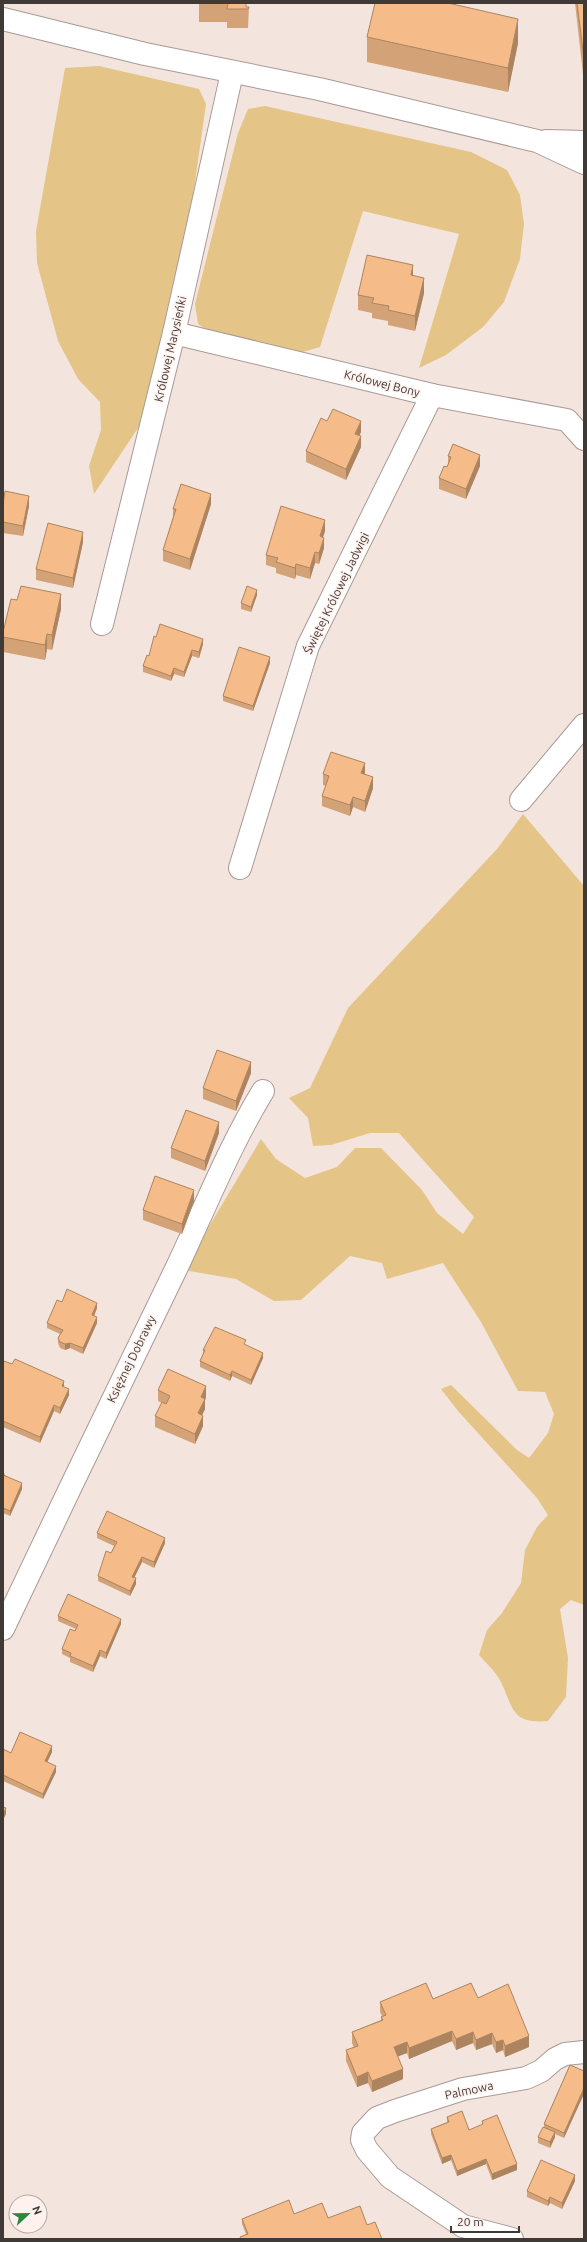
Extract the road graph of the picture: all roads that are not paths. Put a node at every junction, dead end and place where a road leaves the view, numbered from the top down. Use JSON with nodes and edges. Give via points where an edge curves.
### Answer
{"nodes":[{"id":1,"x":3,"y":19,"type":"edge"},
{"id":2,"x":232,"y":73,"type":"junction"},
{"id":3,"x":537,"y":141,"type":"junction"},
{"id":4,"x":584,"y":142,"type":"edge"},
{"id":5,"x":584,"y":163,"type":"edge"},
{"id":6,"x":174,"y":333,"type":"junction"},
{"id":7,"x":432,"y":395,"type":"junction"},
{"id":8,"x":584,"y":439,"type":"edge"},
{"id":9,"x":102,"y":624,"type":"dead end"},
{"id":10,"x":584,"y":726,"type":"edge"},
{"id":11,"x":521,"y":800,"type":"dead end"},
{"id":12,"x":240,"y":868,"type":"dead end"},
{"id":13,"x":263,"y":1091,"type":"dead end"},
{"id":14,"x":3,"y":1629,"type":"edge"},
{"id":15,"x":584,"y":2052,"type":"edge"},
{"id":16,"x":459,"y":2232,"type":"edge"},
{"id":17,"x":512,"y":2239,"type":"edge"}],
"edges":[{"from":1,"to":2,"type":"street"},
{"from":2,"to":3,"type":"street","via":[[319,89]]},
{"from":2,"to":6,"type":"street","name":"Królowej Marysieńki"},
{"from":3,"to":4,"type":"street"},
{"from":3,"to":5,"type":"street"},
{"from":6,"to":7,"type":"street","name":"Królowej Bony"},
{"from":6,"to":9,"type":"street","name":"Królowej Marysieńki"},
{"from":7,"to":8,"type":"street","name":"Królowej Bony","via":[[567,420]]},
{"from":7,"to":12,"type":"street","name":"Świętej Królowej Jadwigi","via":[[308,646]]},
{"from":10,"to":11,"type":"street"},
{"from":13,"to":14,"type":"street","name":"Księżnej Dobrawy","via":[[246,1119]]},
{"from":15,"to":16,"type":"street","name":"Palmowa","via":[[565,2054],[526,2078],[463,2089],[395,2111],[376,2118],[367,2127],[362,2140],[367,2150],[390,2177]]},
{"from":16,"to":17,"type":"street"}]}
